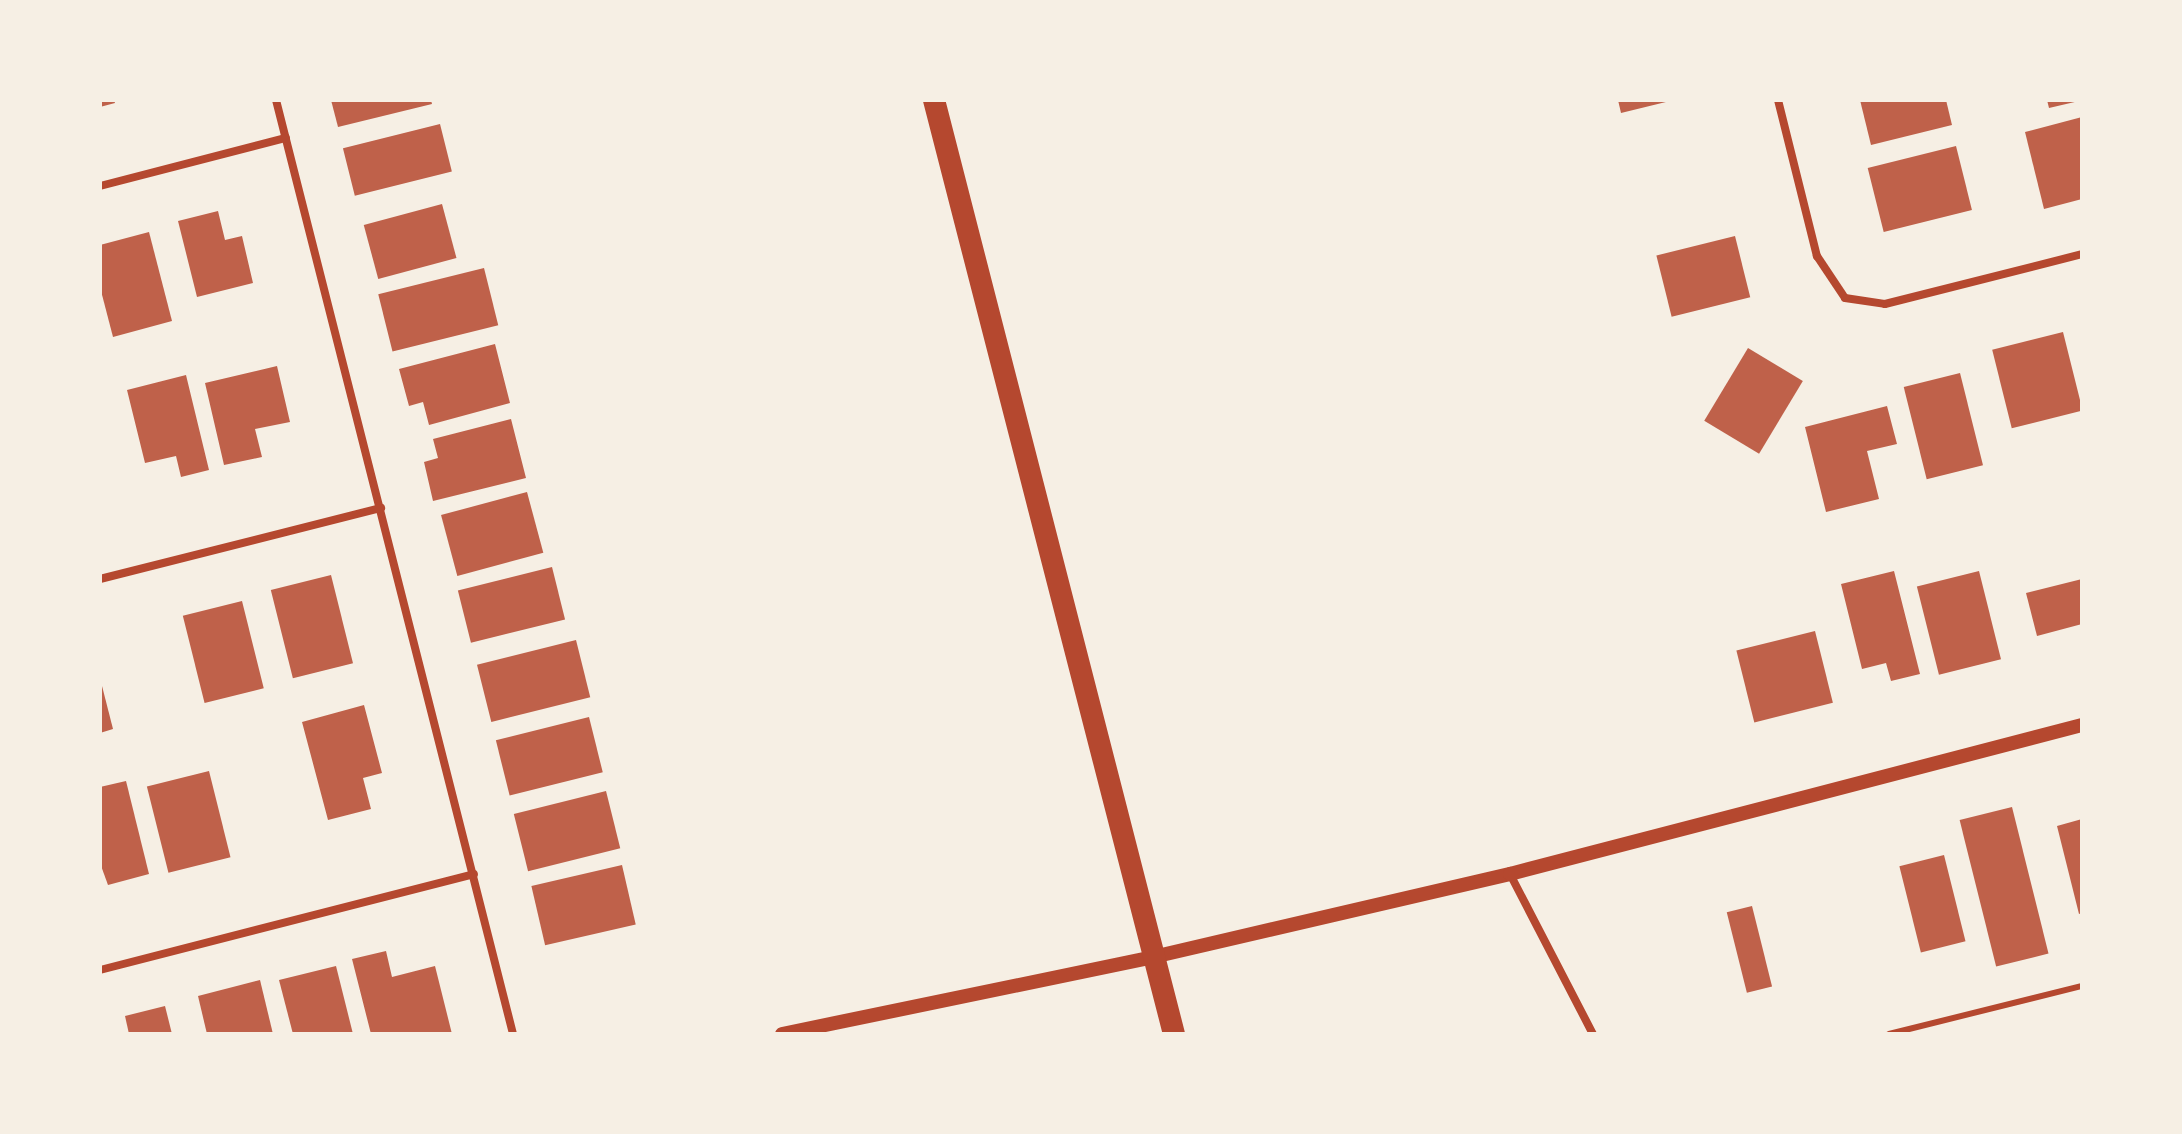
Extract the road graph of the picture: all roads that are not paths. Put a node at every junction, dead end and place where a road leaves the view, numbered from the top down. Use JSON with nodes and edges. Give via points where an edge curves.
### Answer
{"nodes":[{"id":1,"x":276,"y":100,"type":"edge"},
{"id":2,"x":934,"y":100,"type":"edge"},
{"id":3,"x":1778,"y":100,"type":"edge"},
{"id":4,"x":286,"y":138,"type":"junction"},
{"id":5,"x":100,"y":186,"type":"edge"},
{"id":6,"x":2082,"y":254,"type":"edge"},
{"id":7,"x":381,"y":508,"type":"junction"},
{"id":8,"x":100,"y":579,"type":"edge"},
{"id":9,"x":2082,"y":725,"type":"edge"},
{"id":10,"x":474,"y":874,"type":"junction"},
{"id":11,"x":1510,"y":874,"type":"junction"},
{"id":12,"x":1153,"y":957,"type":"junction"},
{"id":13,"x":100,"y":970,"type":"edge"},
{"id":14,"x":2082,"y":986,"type":"edge"},
{"id":15,"x":513,"y":1034,"type":"edge"},
{"id":16,"x":782,"y":1034,"type":"edge"},
{"id":17,"x":1174,"y":1034,"type":"edge"},
{"id":18,"x":1593,"y":1034,"type":"edge"},
{"id":19,"x":1889,"y":1034,"type":"edge"}],
"edges":[{"from":1,"to":4,"type":"street"},
{"from":2,"to":12,"type":"highway"},
{"from":3,"to":6,"type":"street","via":[[1817,256],[1845,298],[1885,304]]},
{"from":4,"to":5,"type":"street"},
{"from":4,"to":7,"type":"street"},
{"from":7,"to":8,"type":"street"},
{"from":7,"to":10,"type":"street"},
{"from":9,"to":11,"type":"street"},
{"from":10,"to":13,"type":"street"},
{"from":10,"to":15,"type":"street"},
{"from":11,"to":12,"type":"street"},
{"from":11,"to":18,"type":"street"},
{"from":12,"to":16,"type":"street"},
{"from":12,"to":17,"type":"highway"},
{"from":14,"to":19,"type":"lane"}]}
